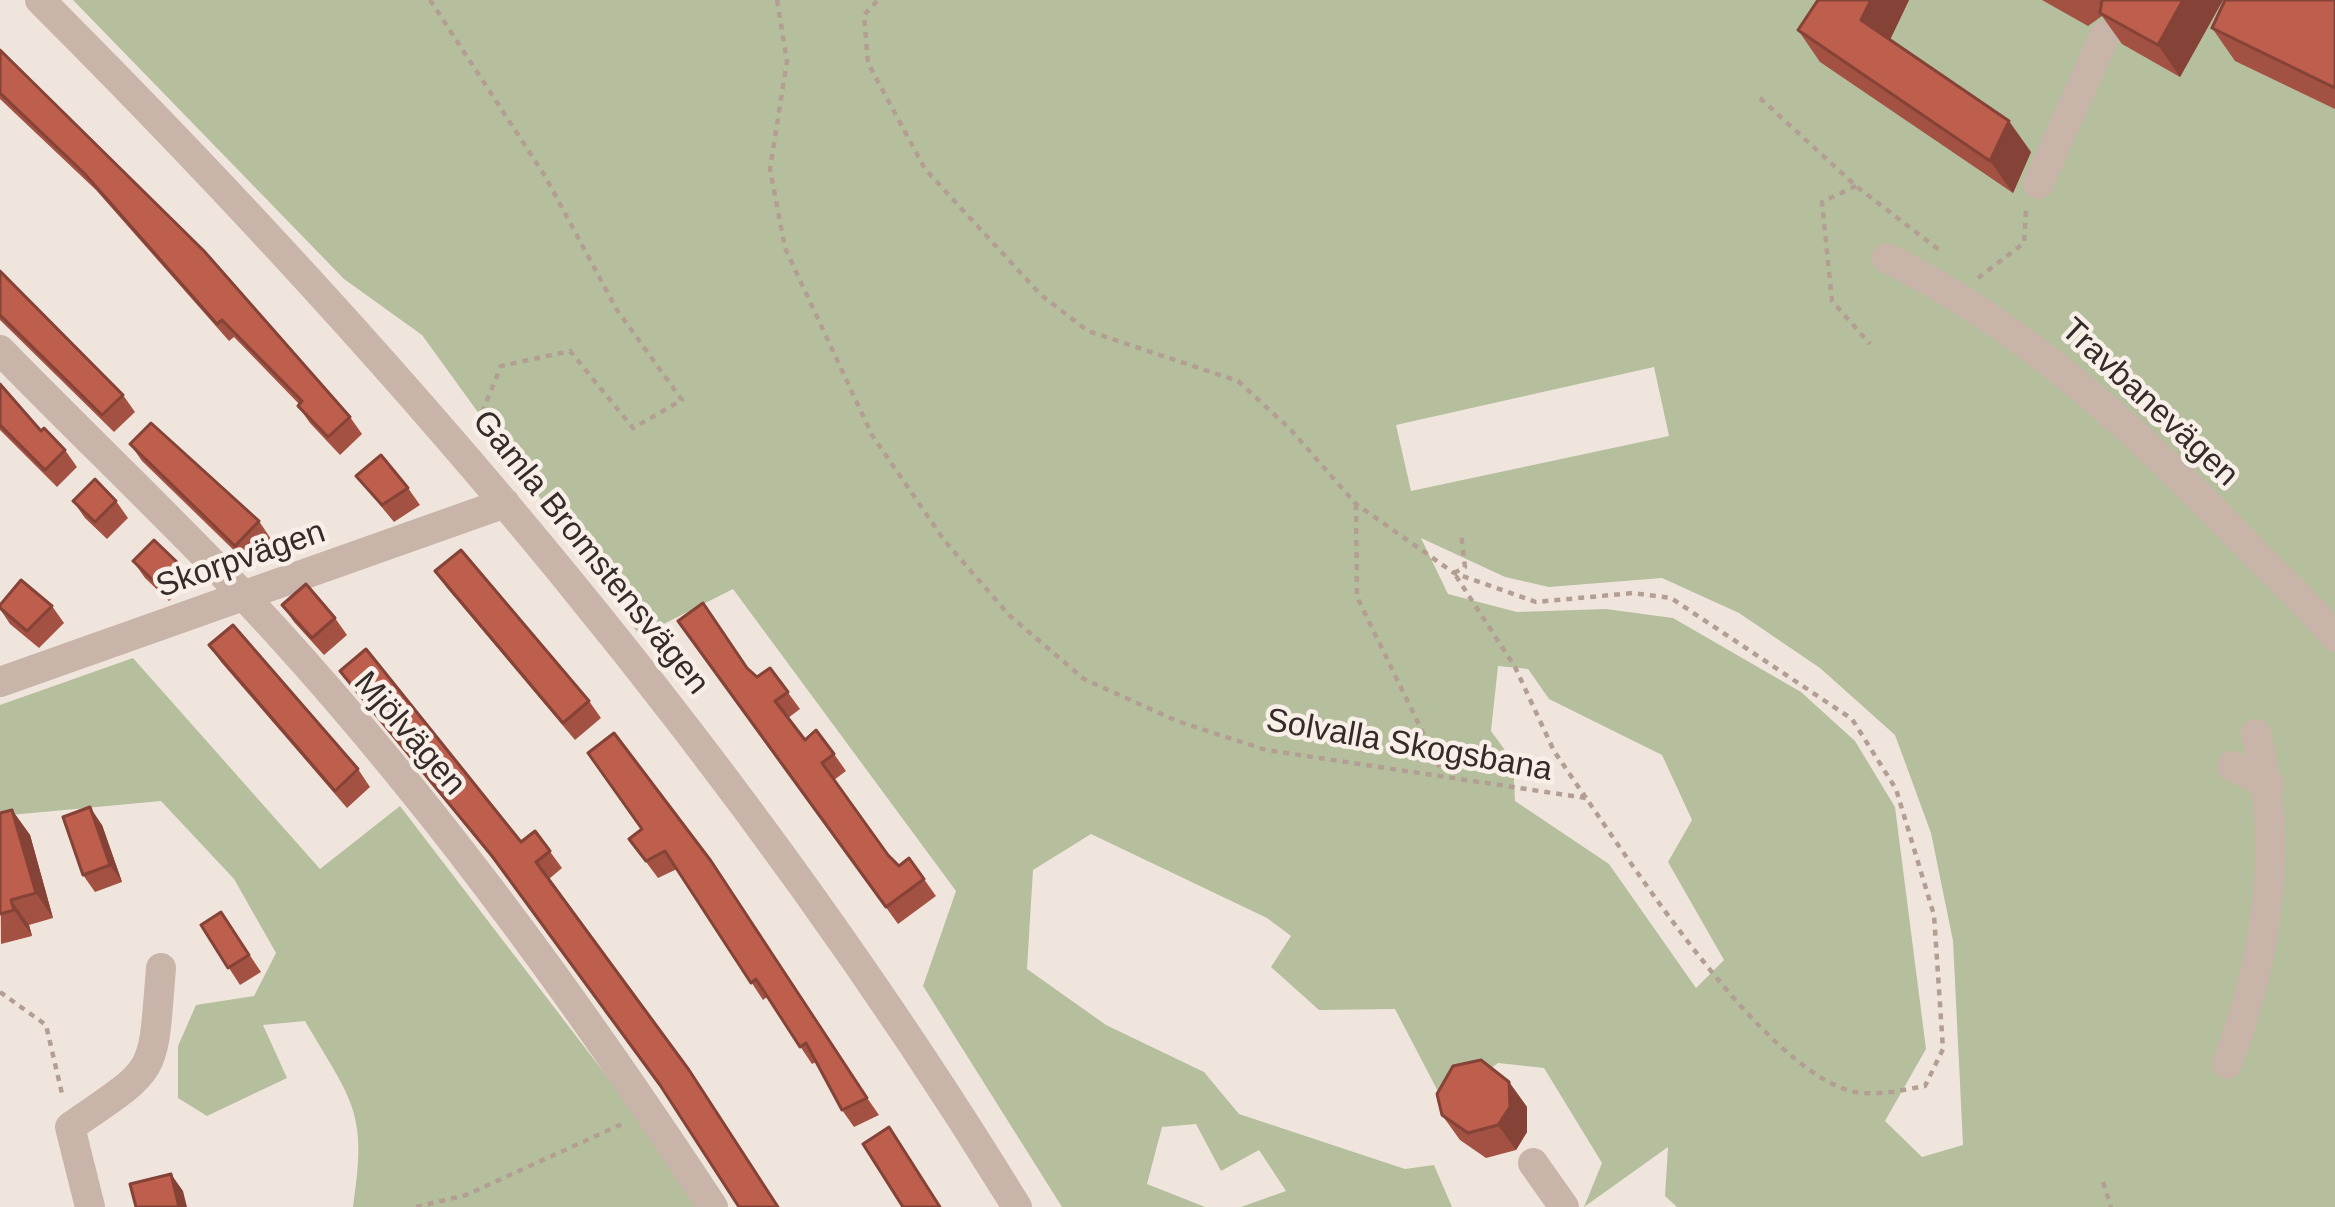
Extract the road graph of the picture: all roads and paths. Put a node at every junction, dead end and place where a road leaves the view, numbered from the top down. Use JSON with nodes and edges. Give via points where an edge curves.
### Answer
{"nodes":[{"id":1,"x":40,"y":0,"type":"edge"},
{"id":2,"x":430,"y":0,"type":"edge"},
{"id":3,"x":777,"y":0,"type":"edge"},
{"id":4,"x":878,"y":0,"type":"edge"},
{"id":5,"x":2105,"y":35,"type":"edge"},
{"id":6,"x":1760,"y":98,"type":"dead end"},
{"id":7,"x":2038,"y":184,"type":"joint"},
{"id":8,"x":1887,"y":258,"type":"dead end"},
{"id":9,"x":1958,"y":293,"type":"junction"},
{"id":10,"x":1870,"y":344,"type":"dead end"},
{"id":11,"x":0,"y":350,"type":"edge"},
{"id":12,"x":465,"y":454,"type":"junction"},
{"id":13,"x":505,"y":503,"type":"junction"},
{"id":14,"x":1356,"y":504,"type":"junction"},
{"id":15,"x":1461,"y":532,"type":"dead end"},
{"id":16,"x":1454,"y":573,"type":"junction"},
{"id":17,"x":245,"y":597,"type":"junction"},
{"id":18,"x":2335,"y":638,"type":"edge"},
{"id":19,"x":8,"y":670,"type":"edge"},
{"id":20,"x":2256,"y":734,"type":"dead end"},
{"id":21,"x":2232,"y":766,"type":"dead end"},
{"id":22,"x":1443,"y":775,"type":"junction"},
{"id":23,"x":2269,"y":784,"type":"junction"},
{"id":24,"x":1586,"y":798,"type":"junction"},
{"id":25,"x":161,"y":968,"type":"dead end"},
{"id":26,"x":0,"y":992,"type":"edge"},
{"id":27,"x":2227,"y":1064,"type":"dead end"},
{"id":28,"x":650,"y":1112,"type":"junction"},
{"id":29,"x":70,"y":1127,"type":"junction"},
{"id":30,"x":1533,"y":1163,"type":"dead end"},
{"id":31,"x":2103,"y":1182,"type":"dead end"},
{"id":32,"x":90,"y":1207,"type":"edge"},
{"id":33,"x":416,"y":1207,"type":"edge"},
{"id":34,"x":713,"y":1207,"type":"edge"},
{"id":35,"x":1017,"y":1207,"type":"edge"},
{"id":36,"x":1564,"y":1207,"type":"edge"},
{"id":37,"x":2111,"y":1207,"type":"edge"}],
"edges":[{"from":1,"to":12,"type":"street","name":"Gamla Bromstensvägen","via":[[257,218]]},
{"from":2,"to":12,"type":"path","via":[[545,176],[617,310],[682,400],[633,428],[570,351],[501,366]]},
{"from":3,"to":22,"type":"path","name":"Solvalla Skogsbana","via":[[787,61],[770,169],[785,248],[872,436],[944,540],[1009,614],[1084,679],[1266,750]]},
{"from":4,"to":14,"type":"path","name":"Solvalla Skogsbana","via":[[864,15],[868,63],[892,113],[926,169],[1041,295],[1088,331],[1238,381]]},
{"from":5,"to":7,"type":"street"},
{"from":6,"to":10,"type":"path","via":[[1856,186],[1822,202],[1832,301]]},
{"from":7,"to":9,"type":"path","via":[[2026,200],[2024,243]]},
{"from":8,"to":9,"type":"street","name":"Travbanevägen"},
{"from":9,"to":18,"type":"street","name":"Travbanevägen","via":[[2036,346],[2202,498]]},
{"from":11,"to":17,"type":"street","name":"Mjölvägen"},
{"from":12,"to":13,"type":"street","name":"Gamla Bromstensvägen"},
{"from":13,"to":17,"type":"street","name":"Skorpvägen"},
{"from":13,"to":35,"type":"street","name":"Gamla Bromstensvägen","via":[[826,918]]},
{"from":14,"to":16,"type":"path","name":"Solvalla Skogsbana"},
{"from":14,"to":22,"type":"path","via":[[1357,597]]},
{"from":15,"to":16,"type":"path","via":[[1466,567]]},
{"from":16,"to":24,"type":"path","name":"Solvalla Skogsbana"},
{"from":16,"to":24,"type":"path","name":"Solvalla Skogsbana","via":[[1536,602],[1633,592],[1671,598],[1852,719],[1896,789],[1934,915],[1943,1048],[1925,1086],[1850,1091],[1785,1051],[1688,946]]},
{"from":17,"to":19,"type":"street","name":"Skorpvägen"},
{"from":17,"to":28,"type":"street","name":"Mjölvägen","via":[[437,821]]},
{"from":20,"to":23,"type":"street"},
{"from":21,"to":23,"type":"street"},
{"from":22,"to":24,"type":"path","name":"Solvalla Skogsbana"},
{"from":23,"to":27,"type":"street","via":[[2263,943]]},
{"from":25,"to":29,"type":"street","via":[[145,1076]]},
{"from":26,"to":29,"type":"path","via":[[46,1025]]},
{"from":28,"to":33,"type":"path","via":[[466,1195]]},
{"from":28,"to":34,"type":"street","name":"Mjölvägen"},
{"from":29,"to":32,"type":"street"},
{"from":30,"to":36,"type":"street"},
{"from":31,"to":37,"type":"path"}]}
